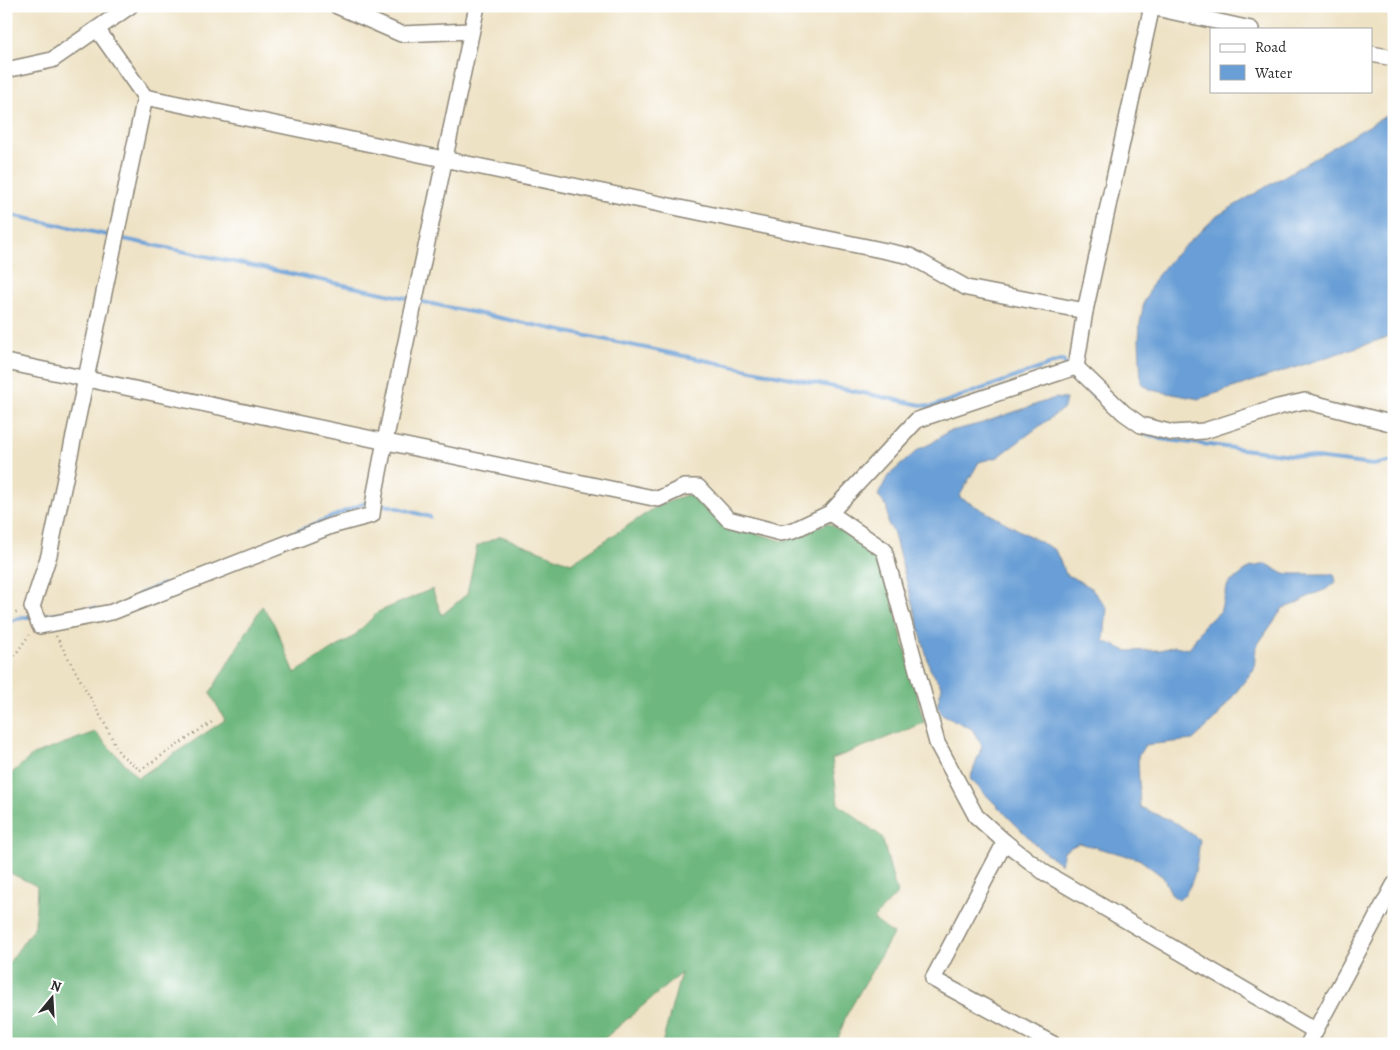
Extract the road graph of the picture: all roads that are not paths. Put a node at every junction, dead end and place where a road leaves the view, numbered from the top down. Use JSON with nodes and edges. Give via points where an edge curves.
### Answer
{"nodes":[{"id":1,"x":130,"y":6,"type":"edge"},
{"id":2,"x":337,"y":6,"type":"edge"},
{"id":3,"x":477,"y":6,"type":"edge"},
{"id":4,"x":1150,"y":7,"type":"edge"},
{"id":5,"x":1246,"y":28,"type":"edge"},
{"id":6,"x":97,"y":29,"type":"junction"},
{"id":7,"x":471,"y":31,"type":"junction"},
{"id":8,"x":1372,"y":54,"type":"edge"},
{"id":9,"x":1394,"y":58,"type":"edge"},
{"id":10,"x":6,"y":70,"type":"edge"},
{"id":11,"x":144,"y":96,"type":"junction"},
{"id":12,"x":446,"y":159,"type":"junction"},
{"id":13,"x":1085,"y":312,"type":"junction"},
{"id":14,"x":6,"y":362,"type":"edge"},
{"id":15,"x":1076,"y":367,"type":"junction"},
{"id":16,"x":86,"y":379,"type":"junction"},
{"id":17,"x":1394,"y":424,"type":"edge"},
{"id":18,"x":385,"y":442,"type":"junction"},
{"id":19,"x":830,"y":513,"type":"junction"},
{"id":20,"x":1005,"y":842,"type":"junction"},
{"id":21,"x":1394,"y":884,"type":"edge"},
{"id":22,"x":1311,"y":1037,"type":"edge"},
{"id":23,"x":1053,"y":1044,"type":"edge"}],
"edges":[{"from":1,"to":6,"type":"street"},
{"from":2,"to":7,"type":"street","via":[[401,34]]},
{"from":3,"to":7,"type":"street"},
{"from":4,"to":5,"type":"street"},
{"from":4,"to":13,"type":"street"},
{"from":6,"to":10,"type":"street","via":[[52,60]]},
{"from":6,"to":11,"type":"street"},
{"from":7,"to":12,"type":"street"},
{"from":8,"to":9,"type":"street"},
{"from":11,"to":12,"type":"street"},
{"from":11,"to":16,"type":"street"},
{"from":12,"to":13,"type":"street","via":[[910,256],[967,288]]},
{"from":12,"to":18,"type":"street"},
{"from":13,"to":15,"type":"street"},
{"from":14,"to":16,"type":"street"},
{"from":15,"to":17,"type":"street","via":[[1141,425],[1173,433],[1204,431],[1305,401]]},
{"from":15,"to":19,"type":"street","via":[[917,420]]},
{"from":16,"to":18,"type":"street"},
{"from":16,"to":18,"type":"street","via":[[49,555],[32,608],[44,625],[112,612],[331,526],[372,515]]},
{"from":18,"to":19,"type":"street","via":[[658,499],[684,487],[698,486],[728,519],[781,533]]},
{"from":19,"to":20,"type":"street","via":[[884,550],[937,744],[976,816]]},
{"from":20,"to":22,"type":"street","via":[[1045,873]]},
{"from":20,"to":23,"type":"street","via":[[933,979]]},
{"from":21,"to":22,"type":"street"}]}
